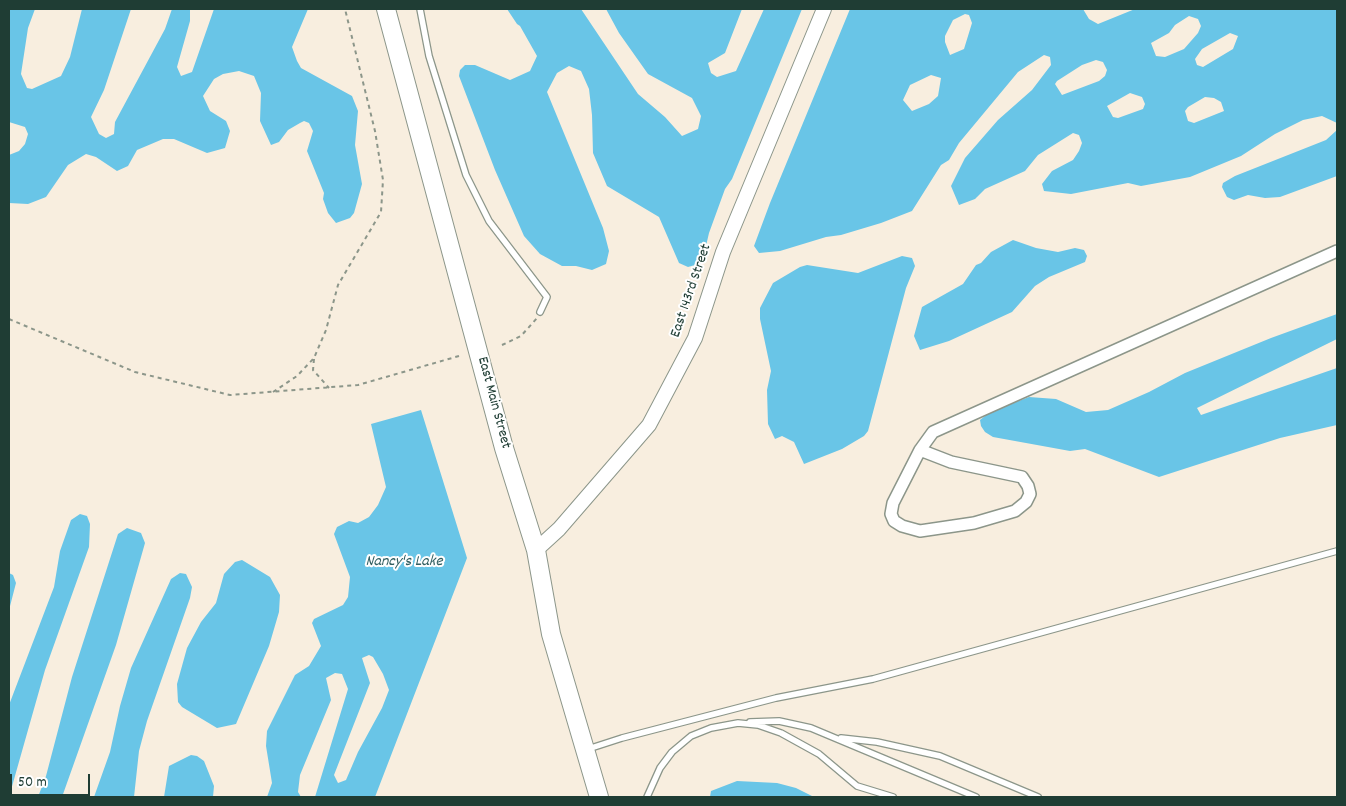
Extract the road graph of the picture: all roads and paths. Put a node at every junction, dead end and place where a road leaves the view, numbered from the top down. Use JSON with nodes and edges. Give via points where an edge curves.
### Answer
{"nodes":[{"id":1,"x":345,"y":9,"type":"edge"},
{"id":2,"x":386,"y":9,"type":"edge"},
{"id":3,"x":420,"y":9,"type":"edge"},
{"id":4,"x":824,"y":9,"type":"edge"},
{"id":5,"x":1337,"y":251,"type":"edge"},
{"id":6,"x":540,"y":312,"type":"joint"},
{"id":7,"x":9,"y":319,"type":"edge"},
{"id":8,"x":502,"y":345,"type":"dead end"},
{"id":9,"x":459,"y":356,"type":"dead end"},
{"id":10,"x":314,"y":358,"type":"junction"},
{"id":11,"x":329,"y":388,"type":"junction"},
{"id":12,"x":272,"y":393,"type":"junction"},
{"id":13,"x":920,"y":450,"type":"junction"},
{"id":14,"x":536,"y":550,"type":"junction"},
{"id":15,"x":1337,"y":551,"type":"edge"},
{"id":16,"x":738,"y":723,"type":"junction"},
{"id":17,"x":837,"y":738,"type":"junction"},
{"id":18,"x":586,"y":750,"type":"junction"},
{"id":19,"x":599,"y":797,"type":"edge"},
{"id":20,"x":647,"y":797,"type":"edge"},
{"id":21,"x":893,"y":797,"type":"edge"},
{"id":22,"x":976,"y":797,"type":"edge"},
{"id":23,"x":1038,"y":797,"type":"edge"}],
"edges":[{"from":1,"to":10,"type":"path","via":[[376,131],[383,180],[381,212],[338,286],[326,330]]},
{"from":2,"to":14,"type":"main road","name":"East Main Street","via":[[504,448]]},
{"from":3,"to":6,"type":"lane","via":[[429,56],[466,175],[490,221],[547,297]]},
{"from":4,"to":14,"type":"street","name":"East 143rd Street","via":[[723,252],[695,338],[649,425],[559,529]]},
{"from":5,"to":13,"type":"street","via":[[933,432]]},
{"from":6,"to":8,"type":"path","via":[[521,336]]},
{"from":7,"to":12,"type":"path","via":[[135,372],[230,395]]},
{"from":9,"to":11,"type":"path","via":[[358,386]]},
{"from":10,"to":11,"type":"path","via":[[313,370]]},
{"from":10,"to":12,"type":"path","via":[[297,376]]},
{"from":11,"to":12,"type":"path"},
{"from":13,"to":13,"type":"street","via":[[893,503],[891,514],[894,521],[902,526],[920,531],[974,523],[1015,511],[1030,494],[1022,477],[952,462]]},
{"from":14,"to":18,"type":"main road","name":"East Main Street","via":[[551,634]]},
{"from":15,"to":18,"type":"lane","via":[[873,679],[776,698]]},
{"from":16,"to":17,"type":"lane","via":[[779,721]]},
{"from":16,"to":20,"type":"lane","via":[[691,736],[672,752],[660,768]]},
{"from":16,"to":21,"type":"lane","via":[[758,725],[781,733],[819,754],[857,786]]},
{"from":17,"to":22,"type":"lane"},
{"from":17,"to":23,"type":"lane","via":[[877,742],[940,756]]},
{"from":18,"to":19,"type":"main road","name":"East Main Street"}]}
